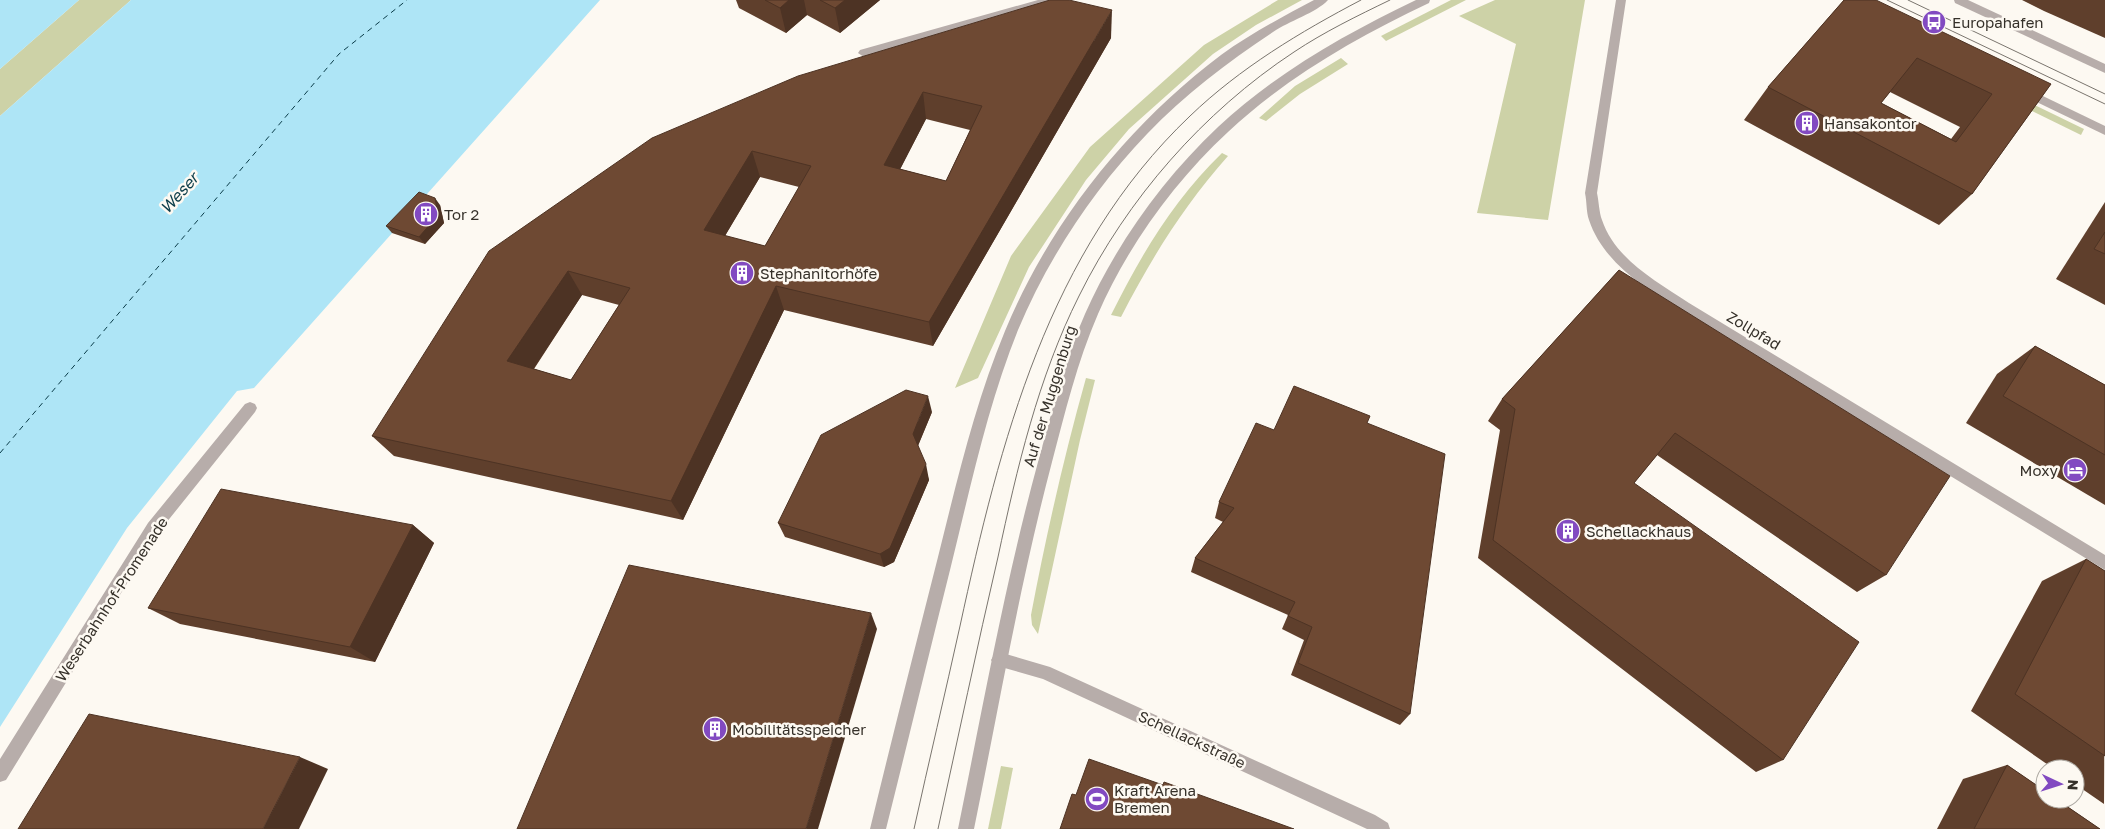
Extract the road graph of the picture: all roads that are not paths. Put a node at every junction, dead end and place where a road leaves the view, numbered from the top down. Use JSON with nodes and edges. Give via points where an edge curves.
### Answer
{"nodes":[{"id":1,"x":1052,"y":0,"type":"edge"},
{"id":2,"x":1324,"y":0,"type":"edge"},
{"id":3,"x":1425,"y":0,"type":"edge"},
{"id":4,"x":1621,"y":0,"type":"edge"},
{"id":5,"x":1959,"y":0,"type":"edge"},
{"id":6,"x":864,"y":53,"type":"dead end"},
{"id":7,"x":2105,"y":69,"type":"edge"},
{"id":8,"x":2018,"y":88,"type":"edge"},
{"id":9,"x":2105,"y":131,"type":"edge"},
{"id":10,"x":250,"y":408,"type":"dead end"},
{"id":11,"x":2105,"y":563,"type":"edge"},
{"id":12,"x":1000,"y":660,"type":"junction"},
{"id":13,"x":0,"y":774,"type":"edge"},
{"id":14,"x":878,"y":829,"type":"edge"},
{"id":15,"x":966,"y":829,"type":"edge"},
{"id":16,"x":1382,"y":829,"type":"edge"}],
"edges":[{"from":1,"to":6,"type":"street"},
{"from":2,"to":14,"type":"street","via":[[1240,48],[1171,102],[1104,173],[1043,265],[1017,317],[995,375],[963,486]]},
{"from":3,"to":12,"type":"street","name":"Auf der Muggenburg","via":[[1348,40],[1250,106],[1184,170],[1118,264],[1076,353],[1060,405],[1035,497]]},
{"from":4,"to":11,"type":"street","name":"Zollpfad","via":[[1592,192],[1595,220],[1611,250],[1642,278],[1684,307]]},
{"from":5,"to":7,"type":"street"},
{"from":8,"to":9,"type":"street"},
{"from":10,"to":13,"type":"street","name":"Weserbahnhof-Promenade","via":[[153,528]]},
{"from":12,"to":15,"type":"street","name":"Auf der Muggenburg"},
{"from":12,"to":16,"type":"street","name":"Schellackstraße","via":[[1045,672]]}]}
